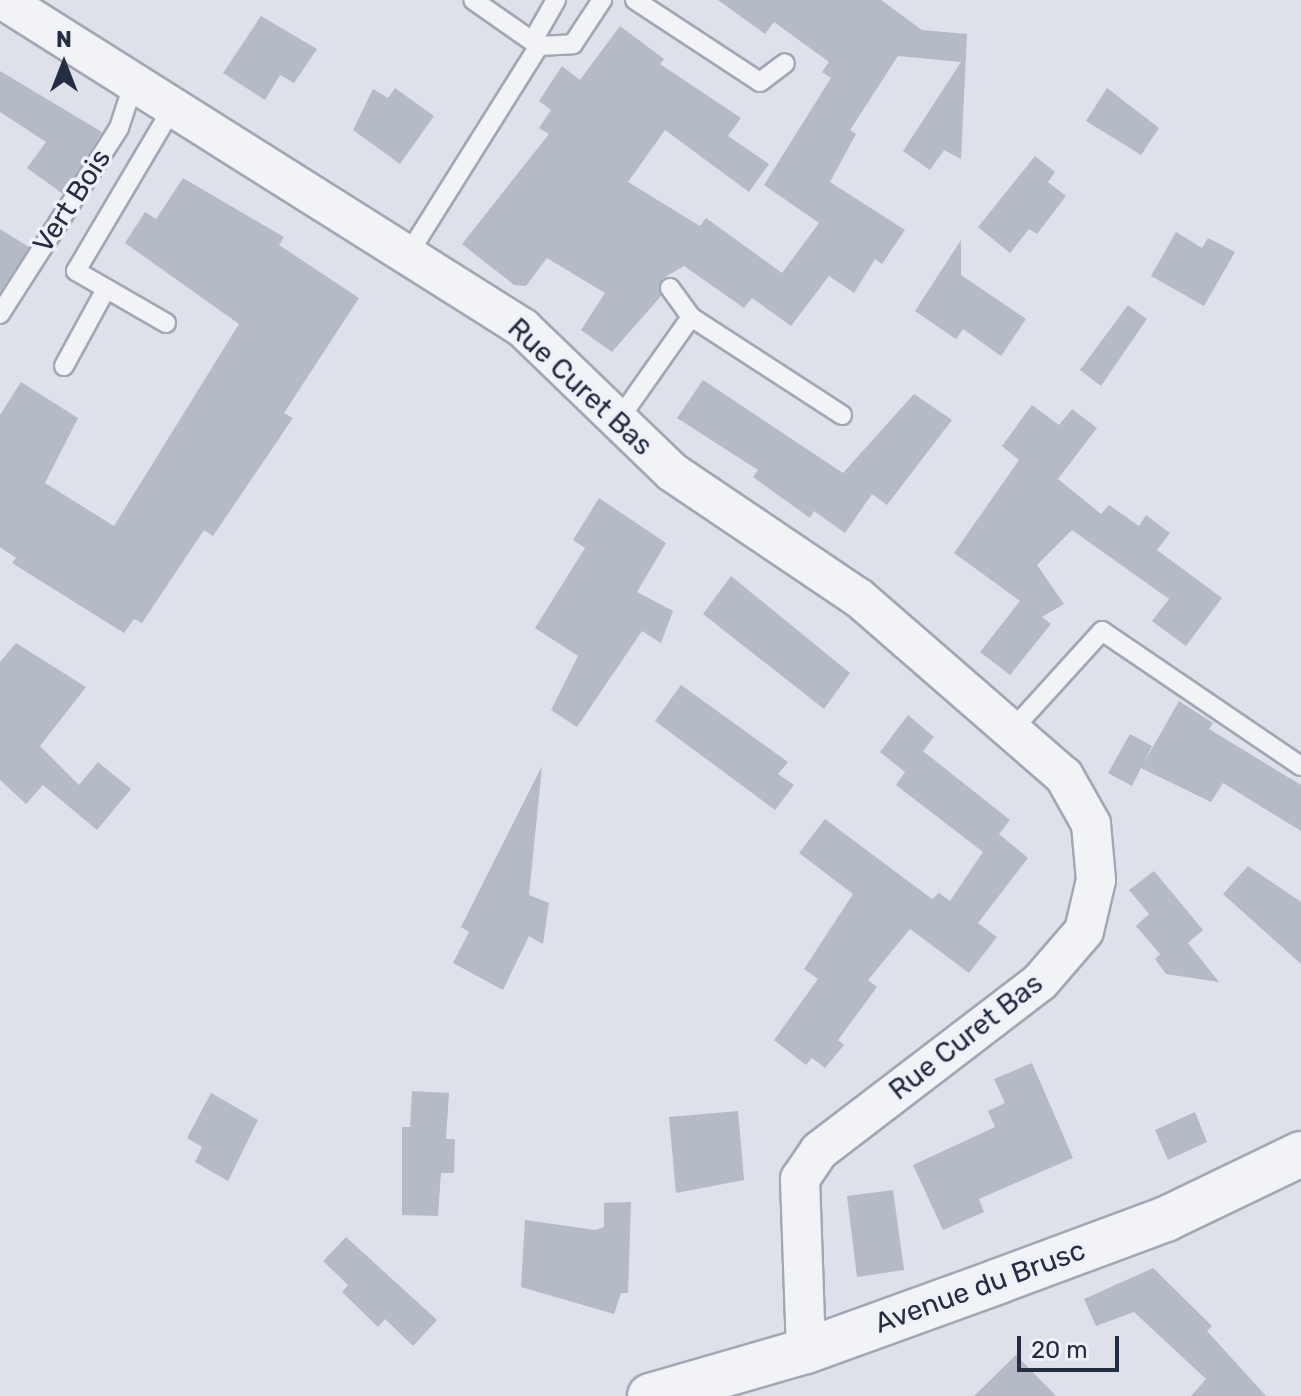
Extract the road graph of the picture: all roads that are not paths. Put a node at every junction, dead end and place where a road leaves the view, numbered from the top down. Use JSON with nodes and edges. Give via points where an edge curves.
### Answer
{"nodes":[{"id":1,"x":3,"y":0,"type":"edge"},
{"id":2,"x":473,"y":0,"type":"edge"},
{"id":3,"x":556,"y":0,"type":"edge"},
{"id":4,"x":602,"y":0,"type":"edge"},
{"id":5,"x":635,"y":0,"type":"edge"},
{"id":6,"x":539,"y":46,"type":"junction"},
{"id":7,"x":785,"y":63,"type":"dead end"},
{"id":8,"x":134,"y":82,"type":"junction"},
{"id":9,"x":173,"y":107,"type":"junction"},
{"id":10,"x":409,"y":253,"type":"junction"},
{"id":11,"x":670,"y":288,"type":"dead end"},
{"id":12,"x":106,"y":289,"type":"junction"},
{"id":13,"x":0,"y":314,"type":"edge"},
{"id":14,"x":691,"y":317,"type":"junction"},
{"id":15,"x":166,"y":323,"type":"dead end"},
{"id":16,"x":64,"y":366,"type":"dead end"},
{"id":17,"x":842,"y":415,"type":"dead end"},
{"id":18,"x":617,"y":422,"type":"junction"},
{"id":19,"x":1012,"y":730,"type":"junction"},
{"id":20,"x":1301,"y":766,"type":"edge"},
{"id":21,"x":1301,"y":1154,"type":"edge"},
{"id":22,"x":806,"y":1351,"type":"junction"},
{"id":23,"x":650,"y":1396,"type":"edge"}],
"edges":[{"from":1,"to":8,"type":"street","name":"Rue Curet Bas"},
{"from":2,"to":6,"type":"lane"},
{"from":3,"to":6,"type":"lane","via":[[536,35]]},
{"from":4,"to":6,"type":"lane","via":[[573,44]]},
{"from":5,"to":7,"type":"lane","via":[[760,82]]},
{"from":6,"to":10,"type":"lane"},
{"from":8,"to":9,"type":"street","name":"Rue Curet Bas"},
{"from":8,"to":13,"type":"lane","name":"Vert Bois","via":[[119,128]]},
{"from":9,"to":10,"type":"street","name":"Rue Curet Bas"},
{"from":9,"to":12,"type":"lane","via":[[76,271]]},
{"from":10,"to":18,"type":"street","name":"Rue Curet Bas","via":[[523,328]]},
{"from":11,"to":14,"type":"lane"},
{"from":12,"to":15,"type":"lane"},
{"from":12,"to":16,"type":"lane"},
{"from":14,"to":17,"type":"lane"},
{"from":14,"to":18,"type":"lane"},
{"from":18,"to":19,"type":"street","name":"Rue Curet Bas","via":[[672,472],[859,598]]},
{"from":19,"to":20,"type":"lane","via":[[1102,631]]},
{"from":19,"to":22,"type":"street","name":"Rue Curet Bas","via":[[1064,776],[1091,824],[1096,880],[1084,931],[1040,982],[819,1151],[800,1179]]},
{"from":21,"to":22,"type":"street","name":"Avenue du Brusc","via":[[1166,1219]]},
{"from":22,"to":23,"type":"street","name":"Avenue du Brusc"}]}
